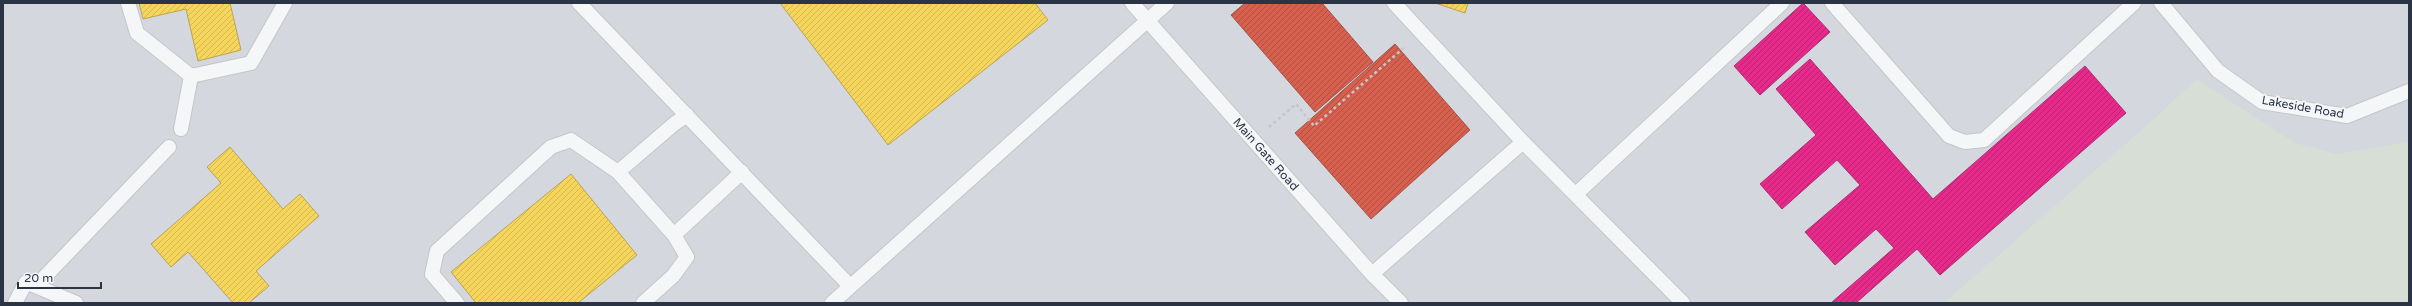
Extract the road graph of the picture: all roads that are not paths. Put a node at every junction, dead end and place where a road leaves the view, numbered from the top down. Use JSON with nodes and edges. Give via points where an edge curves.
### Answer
{"nodes":[{"id":1,"x":128,"y":3,"type":"edge"},
{"id":2,"x":285,"y":3,"type":"edge"},
{"id":3,"x":579,"y":3,"type":"edge"},
{"id":4,"x":1132,"y":3,"type":"edge"},
{"id":5,"x":1167,"y":3,"type":"edge"},
{"id":6,"x":1394,"y":3,"type":"edge"},
{"id":7,"x":1782,"y":3,"type":"edge"},
{"id":8,"x":1832,"y":3,"type":"edge"},
{"id":9,"x":2134,"y":3,"type":"edge"},
{"id":10,"x":2161,"y":3,"type":"edge"},
{"id":11,"x":1147,"y":20,"type":"junction"},
{"id":12,"x":191,"y":76,"type":"junction"},
{"id":13,"x":2409,"y":91,"type":"edge"},
{"id":14,"x":687,"y":115,"type":"junction"},
{"id":15,"x":181,"y":129,"type":"dead end"},
{"id":16,"x":1523,"y":142,"type":"junction"},
{"id":17,"x":169,"y":147,"type":"dead end"},
{"id":18,"x":618,"y":172,"type":"junction"},
{"id":19,"x":742,"y":172,"type":"junction"},
{"id":20,"x":1576,"y":194,"type":"junction"},
{"id":21,"x":674,"y":235,"type":"junction"},
{"id":22,"x":1372,"y":274,"type":"junction"},
{"id":23,"x":31,"y":284,"type":"junction"},
{"id":24,"x":850,"y":286,"type":"junction"},
{"id":25,"x":15,"y":303,"type":"edge"},
{"id":26,"x":76,"y":303,"type":"edge"},
{"id":27,"x":457,"y":303,"type":"edge"},
{"id":28,"x":643,"y":303,"type":"edge"},
{"id":29,"x":832,"y":303,"type":"edge"},
{"id":30,"x":1401,"y":303,"type":"edge"},
{"id":31,"x":1683,"y":303,"type":"edge"}],
"edges":[{"from":1,"to":12,"type":"lane","via":[[137,33]]},
{"from":2,"to":12,"type":"lane","via":[[251,63]]},
{"from":3,"to":14,"type":"lane"},
{"from":4,"to":11,"type":"lane","name":"Main Gate Road"},
{"from":5,"to":11,"type":"lane"},
{"from":6,"to":16,"type":"lane"},
{"from":7,"to":20,"type":"lane"},
{"from":8,"to":9,"type":"lane","via":[[1949,136],[1965,142],[1984,140]]},
{"from":10,"to":13,"type":"lane","name":"Lakeside Road","via":[[2218,71],[2262,102],[2347,116]]},
{"from":11,"to":22,"type":"lane","name":"Main Gate Road"},
{"from":11,"to":24,"type":"lane"},
{"from":12,"to":15,"type":"lane"},
{"from":14,"to":18,"type":"lane"},
{"from":14,"to":19,"type":"lane"},
{"from":16,"to":20,"type":"lane"},
{"from":16,"to":22,"type":"lane"},
{"from":17,"to":23,"type":"lane"},
{"from":18,"to":21,"type":"lane"},
{"from":18,"to":27,"type":"lane","via":[[571,140],[551,147],[437,251],[432,274]]},
{"from":19,"to":21,"type":"lane"},
{"from":19,"to":24,"type":"lane"},
{"from":20,"to":31,"type":"lane"},
{"from":21,"to":28,"type":"lane","via":[[687,257],[673,276]]},
{"from":22,"to":30,"type":"lane","name":"Main Gate Road"},
{"from":23,"to":25,"type":"lane"},
{"from":23,"to":26,"type":"lane"},
{"from":24,"to":29,"type":"lane"}]}
